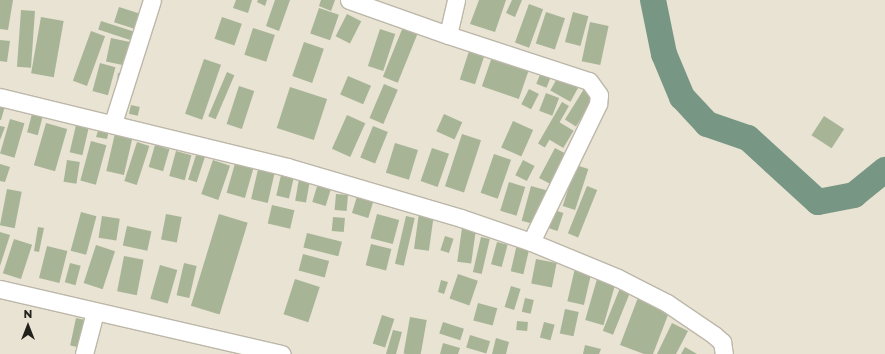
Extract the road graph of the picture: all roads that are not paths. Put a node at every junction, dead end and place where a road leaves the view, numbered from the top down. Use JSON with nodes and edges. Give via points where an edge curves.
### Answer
{"nodes":[{"id":1,"x":152,"y":0,"type":"edge"},
{"id":2,"x":349,"y":0,"type":"edge"},
{"id":3,"x":456,"y":0,"type":"edge"},
{"id":4,"x":448,"y":35,"type":"junction"},
{"id":5,"x":0,"y":97,"type":"edge"},
{"id":6,"x":113,"y":123,"type":"junction"},
{"id":7,"x":531,"y":242,"type":"junction"},
{"id":8,"x":0,"y":289,"type":"edge"},
{"id":9,"x":95,"y":312,"type":"junction"},
{"id":10,"x":257,"y":351,"type":"edge"},
{"id":11,"x":84,"y":354,"type":"edge"},
{"id":12,"x":282,"y":354,"type":"edge"},
{"id":13,"x":724,"y":354,"type":"edge"}],
"edges":[{"from":1,"to":6,"type":"street"},
{"from":2,"to":4,"type":"street"},
{"from":3,"to":4,"type":"street"},
{"from":4,"to":7,"type":"street","via":[[589,81],[599,95],[598,104]]},
{"from":5,"to":6,"type":"street"},
{"from":6,"to":7,"type":"street","via":[[287,167],[460,218]]},
{"from":7,"to":13,"type":"street","via":[[618,278],[667,303],[722,342]]},
{"from":8,"to":9,"type":"street"},
{"from":9,"to":10,"type":"street"},
{"from":9,"to":11,"type":"street"},
{"from":10,"to":12,"type":"street"}]}
